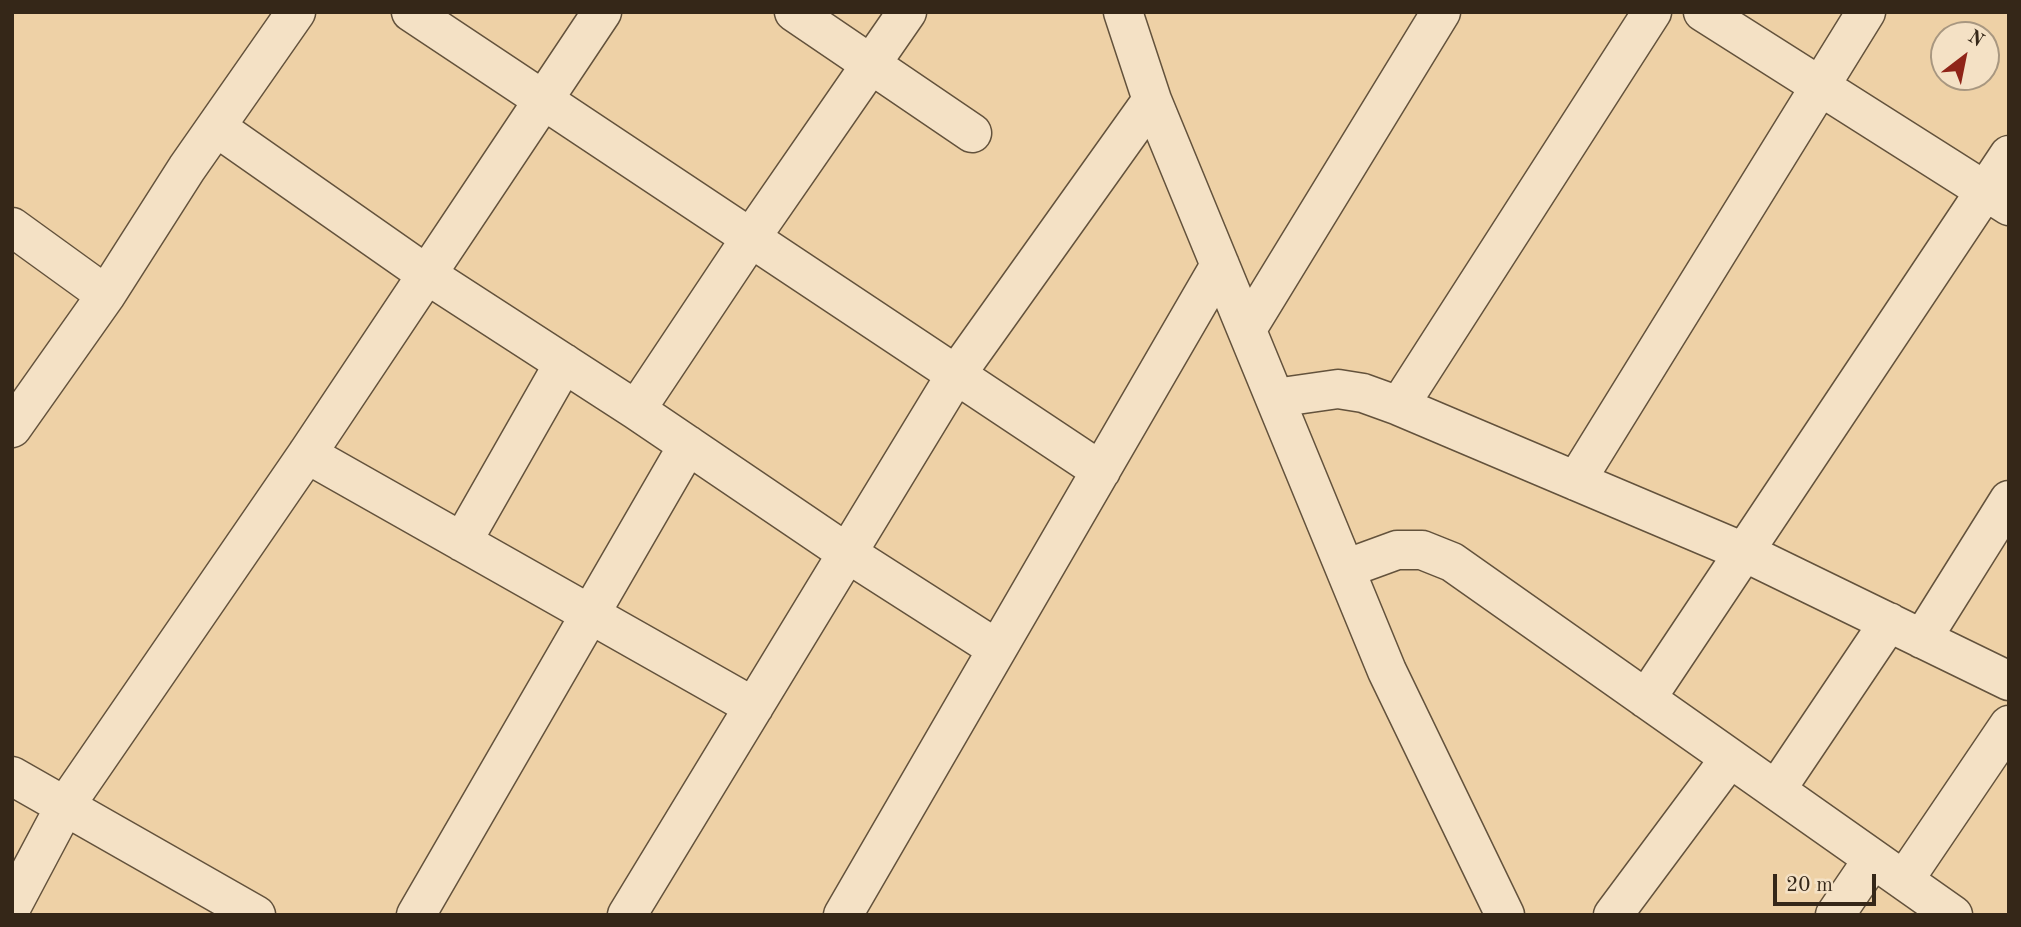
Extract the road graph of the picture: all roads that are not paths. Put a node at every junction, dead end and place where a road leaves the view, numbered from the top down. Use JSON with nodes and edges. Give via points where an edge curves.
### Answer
{"nodes":[{"id":1,"x":296,"y":12,"type":"edge"},
{"id":2,"x":411,"y":12,"type":"edge"},
{"id":3,"x":602,"y":12,"type":"edge"},
{"id":4,"x":794,"y":12,"type":"edge"},
{"id":5,"x":907,"y":12,"type":"edge"},
{"id":6,"x":1123,"y":12,"type":"edge"},
{"id":7,"x":1441,"y":12,"type":"edge"},
{"id":8,"x":1652,"y":12,"type":"edge"},
{"id":9,"x":1703,"y":12,"type":"edge"},
{"id":10,"x":1866,"y":12,"type":"edge"},
{"id":11,"x":870,"y":64,"type":"junction"},
{"id":12,"x":1821,"y":86,"type":"junction"},
{"id":13,"x":542,"y":100,"type":"junction"},
{"id":14,"x":1152,"y":100,"type":"junction"},
{"id":15,"x":216,"y":127,"type":"junction"},
{"id":16,"x":972,"y":133,"type":"dead end"},
{"id":17,"x":2009,"y":155,"type":"edge"},
{"id":18,"x":1998,"y":198,"type":"edge"},
{"id":19,"x":12,"y":227,"type":"edge"},
{"id":20,"x":750,"y":239,"type":"junction"},
{"id":21,"x":1220,"y":265,"type":"junction"},
{"id":22,"x":426,"y":274,"type":"junction"},
{"id":23,"x":106,"y":295,"type":"junction"},
{"id":24,"x":1247,"y":329,"type":"junction"},
{"id":25,"x":564,"y":363,"type":"junction"},
{"id":26,"x":955,"y":376,"type":"junction"},
{"id":27,"x":1275,"y":398,"type":"junction"},
{"id":28,"x":1399,"y":406,"type":"junction"},
{"id":29,"x":636,"y":410,"type":"junction"},
{"id":30,"x":12,"y":428,"type":"edge"},
{"id":31,"x":688,"y":445,"type":"junction"},
{"id":32,"x":307,"y":454,"type":"junction"},
{"id":33,"x":1101,"y":471,"type":"junction"},
{"id":34,"x":1576,"y":481,"type":"junction"},
{"id":35,"x":2009,"y":500,"type":"edge"},
{"id":36,"x":462,"y":542,"type":"junction"},
{"id":37,"x":848,"y":553,"type":"junction"},
{"id":38,"x":1746,"y":553,"type":"junction"},
{"id":39,"x":1345,"y":569,"type":"junction"},
{"id":40,"x":591,"y":615,"type":"junction"},
{"id":41,"x":1889,"y":622,"type":"junction"},
{"id":42,"x":1922,"y":639,"type":"junction"},
{"id":43,"x":997,"y":649,"type":"junction"},
{"id":44,"x":2009,"y":681,"type":"edge"},
{"id":45,"x":1646,"y":699,"type":"junction"},
{"id":46,"x":754,"y":707,"type":"junction"},
{"id":47,"x":2009,"y":724,"type":"edge"},
{"id":48,"x":1730,"y":758,"type":"junction"},
{"id":49,"x":12,"y":776,"type":"edge"},
{"id":50,"x":1776,"y":790,"type":"junction"},
{"id":51,"x":65,"y":806,"type":"junction"},
{"id":52,"x":1889,"y":870,"type":"junction"},
{"id":53,"x":214,"y":904,"type":"edge"},
{"id":54,"x":12,"y":906,"type":"edge"},
{"id":55,"x":256,"y":915,"type":"edge"},
{"id":56,"x":416,"y":915,"type":"edge"},
{"id":57,"x":627,"y":915,"type":"edge"},
{"id":58,"x":843,"y":915,"type":"edge"},
{"id":59,"x":1505,"y":915,"type":"edge"},
{"id":60,"x":1613,"y":915,"type":"edge"},
{"id":61,"x":1835,"y":915,"type":"edge"},
{"id":62,"x":1953,"y":915,"type":"edge"}],
"edges":[{"from":1,"to":15,"type":"street"},
{"from":2,"to":13,"type":"street"},
{"from":3,"to":13,"type":"street"},
{"from":4,"to":11,"type":"street"},
{"from":5,"to":11,"type":"street"},
{"from":6,"to":14,"type":"street"},
{"from":7,"to":24,"type":"street"},
{"from":8,"to":28,"type":"street"},
{"from":9,"to":12,"type":"street"},
{"from":10,"to":12,"type":"street"},
{"from":11,"to":16,"type":"street"},
{"from":11,"to":20,"type":"street"},
{"from":12,"to":18,"type":"street"},
{"from":12,"to":34,"type":"street"},
{"from":13,"to":20,"type":"street"},
{"from":13,"to":22,"type":"street"},
{"from":14,"to":21,"type":"street"},
{"from":14,"to":26,"type":"street"},
{"from":15,"to":22,"type":"street"},
{"from":15,"to":23,"type":"street"},
{"from":17,"to":18,"type":"street"},
{"from":18,"to":38,"type":"street"},
{"from":19,"to":23,"type":"street"},
{"from":20,"to":26,"type":"street"},
{"from":20,"to":29,"type":"street"},
{"from":21,"to":24,"type":"street"},
{"from":21,"to":33,"type":"street"},
{"from":22,"to":25,"type":"street"},
{"from":22,"to":32,"type":"street"},
{"from":23,"to":30,"type":"street"},
{"from":24,"to":27,"type":"street"},
{"from":25,"to":29,"type":"street"},
{"from":25,"to":36,"type":"street"},
{"from":26,"to":33,"type":"street"},
{"from":26,"to":37,"type":"street"},
{"from":27,"to":28,"type":"street","via":[[1338,389]]},
{"from":27,"to":39,"type":"street"},
{"from":28,"to":34,"type":"street"},
{"from":29,"to":31,"type":"street"},
{"from":31,"to":37,"type":"street"},
{"from":31,"to":40,"type":"street"},
{"from":32,"to":36,"type":"street"},
{"from":32,"to":51,"type":"street"},
{"from":33,"to":43,"type":"street"},
{"from":34,"to":38,"type":"street"},
{"from":35,"to":42,"type":"street"},
{"from":36,"to":40,"type":"street"},
{"from":37,"to":43,"type":"street"},
{"from":37,"to":46,"type":"street"},
{"from":38,"to":41,"type":"street"},
{"from":38,"to":45,"type":"street"},
{"from":39,"to":45,"type":"street","via":[[1397,550],[1423,550],[1452,562]]},
{"from":39,"to":59,"type":"street","via":[[1387,671]]},
{"from":40,"to":46,"type":"street"},
{"from":40,"to":56,"type":"street"},
{"from":41,"to":42,"type":"street"},
{"from":41,"to":50,"type":"street"},
{"from":42,"to":44,"type":"street"},
{"from":43,"to":58,"type":"street"},
{"from":45,"to":48,"type":"street"},
{"from":46,"to":57,"type":"street"},
{"from":47,"to":52,"type":"street"},
{"from":48,"to":50,"type":"street"},
{"from":48,"to":60,"type":"street"},
{"from":49,"to":51,"type":"street"},
{"from":50,"to":52,"type":"street"},
{"from":51,"to":53,"type":"street"},
{"from":51,"to":54,"type":"street"},
{"from":52,"to":61,"type":"street"},
{"from":52,"to":62,"type":"street"},
{"from":53,"to":55,"type":"street"}]}
